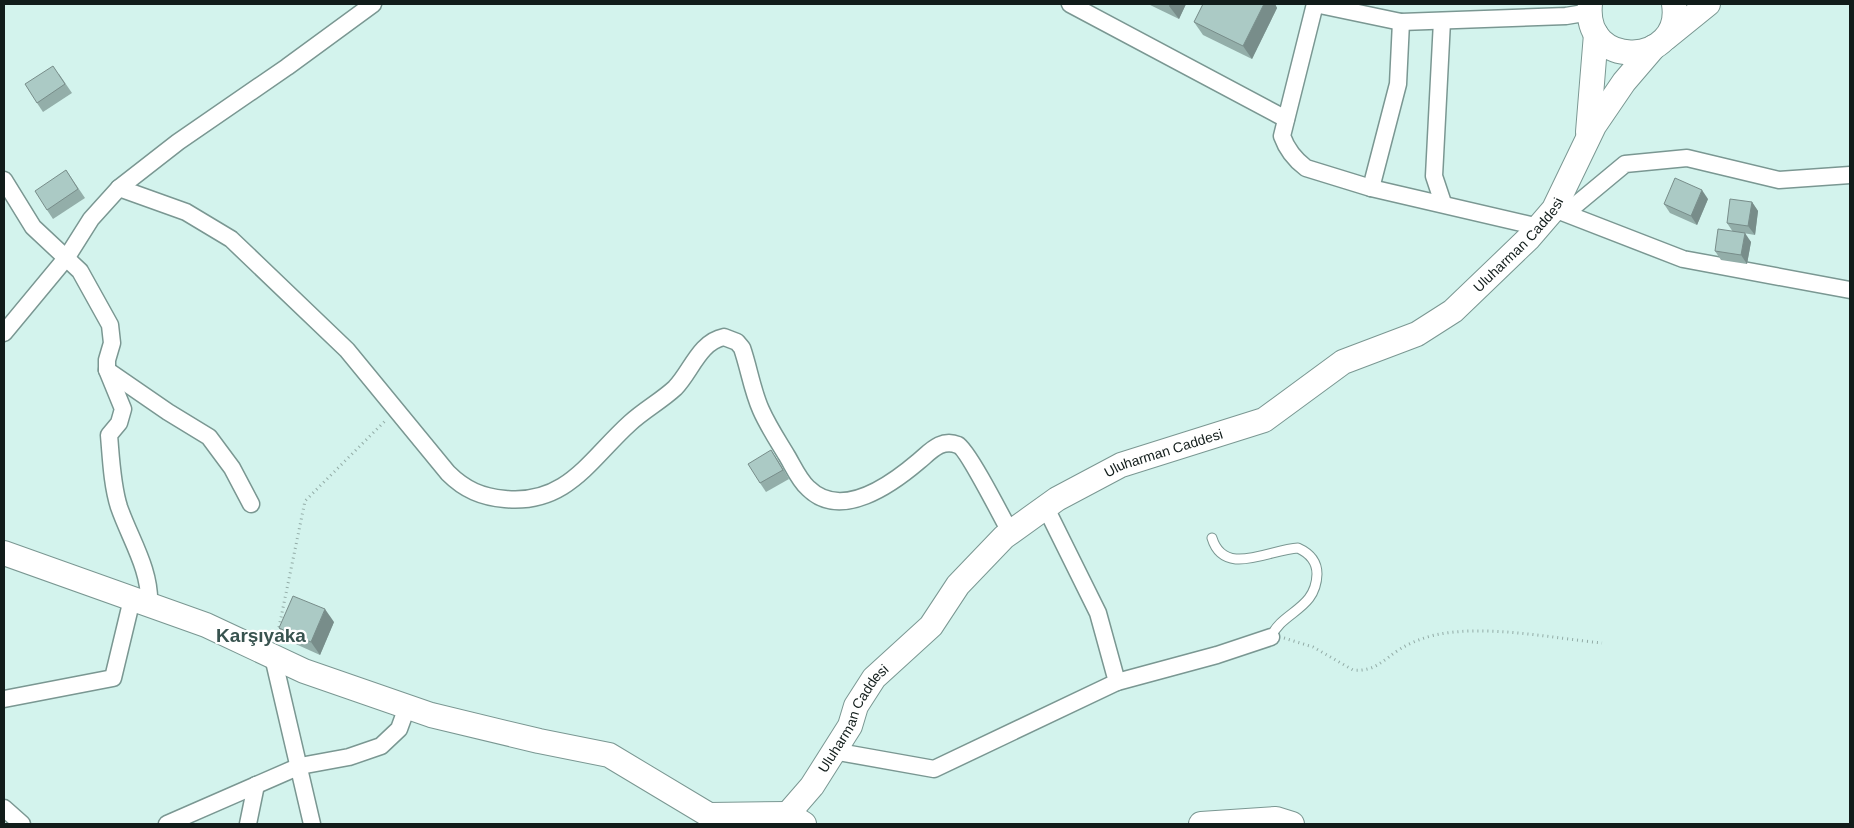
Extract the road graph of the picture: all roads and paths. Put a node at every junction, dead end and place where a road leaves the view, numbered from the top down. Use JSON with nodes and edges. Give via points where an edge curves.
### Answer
{"nodes":[{"id":1,"x":373,"y":4,"type":"edge"},
{"id":2,"x":1070,"y":4,"type":"edge"},
{"id":3,"x":1315,"y":4,"type":"edge"},
{"id":4,"x":1674,"y":4,"type":"edge"},
{"id":5,"x":1708,"y":4,"type":"edge"},
{"id":6,"x":1592,"y":17,"type":"edge"},
{"id":7,"x":1442,"y":21,"type":"junction"},
{"id":8,"x":1401,"y":22,"type":"junction"},
{"id":9,"x":1660,"y":42,"type":"junction"},
{"id":10,"x":1286,"y":119,"type":"junction"},
{"id":11,"x":1588,"y":136,"type":"junction"},
{"id":12,"x":1850,"y":175,"type":"edge"},
{"id":13,"x":4,"y":180,"type":"edge"},
{"id":14,"x":118,"y":188,"type":"junction"},
{"id":15,"x":1371,"y":188,"type":"junction"},
{"id":16,"x":1443,"y":203,"type":"junction"},
{"id":17,"x":1560,"y":211,"type":"junction"},
{"id":18,"x":1539,"y":227,"type":"junction"},
{"id":19,"x":67,"y":258,"type":"junction"},
{"id":20,"x":1850,"y":290,"type":"edge"},
{"id":21,"x":4,"y":333,"type":"edge"},
{"id":22,"x":107,"y":370,"type":"junction"},
{"id":23,"x":397,"y":409,"type":"junction"},
{"id":24,"x":251,"y":504,"type":"dead end"},
{"id":25,"x":1045,"y":506,"type":"junction"},
{"id":26,"x":1010,"y":532,"type":"junction"},
{"id":27,"x":1212,"y":538,"type":"dead end"},
{"id":28,"x":4,"y":554,"type":"edge"},
{"id":29,"x":140,"y":602,"type":"junction"},
{"id":30,"x":1271,"y":637,"type":"junction"},
{"id":31,"x":1602,"y":643,"type":"dead end"},
{"id":32,"x":273,"y":657,"type":"junction"},
{"id":33,"x":1117,"y":682,"type":"junction"},
{"id":34,"x":4,"y":699,"type":"edge"},
{"id":35,"x":407,"y":707,"type":"junction"},
{"id":36,"x":833,"y":751,"type":"junction"},
{"id":37,"x":300,"y":766,"type":"junction"},
{"id":38,"x":256,"y":786,"type":"junction"},
{"id":39,"x":4,"y":808,"type":"edge"},
{"id":40,"x":704,"y":819,"type":"edge"},
{"id":41,"x":790,"y":821,"type":"edge"},
{"id":42,"x":22,"y":824,"type":"edge"},
{"id":43,"x":167,"y":824,"type":"edge"},
{"id":44,"x":248,"y":824,"type":"edge"},
{"id":45,"x":312,"y":824,"type":"edge"},
{"id":46,"x":1201,"y":824,"type":"edge"},
{"id":47,"x":1292,"y":824,"type":"edge"}],
"edges":[{"from":1,"to":14,"type":"street"},
{"from":2,"to":10,"type":"street"},
{"from":3,"to":8,"type":"street"},
{"from":3,"to":10,"type":"street"},
{"from":4,"to":9,"type":"main road","via":[[1672,25]]},
{"from":5,"to":9,"type":"main road","name":"Uluharman Caddesi"},
{"from":6,"to":7,"type":"street"},
{"from":6,"to":9,"type":"main road","via":[[1611,48],[1620,52],[1641,52]]},
{"from":6,"to":11,"type":"main road","name":"Uluharman Caddesi"},
{"from":7,"to":8,"type":"street"},
{"from":7,"to":16,"type":"street","via":[[1434,176]]},
{"from":8,"to":15,"type":"street","via":[[1398,84]]},
{"from":9,"to":11,"type":"main road","name":"Uluharman Caddesi","via":[[1612,97]]},
{"from":10,"to":15,"type":"street","via":[[1282,136],[1290,154],[1298,162],[1306,168]]},
{"from":11,"to":17,"type":"main road","name":"Uluharman Caddesi"},
{"from":12,"to":17,"type":"street","via":[[1779,180],[1687,158],[1625,164]]},
{"from":13,"to":19,"type":"street","via":[[33,227]]},
{"from":14,"to":19,"type":"street","via":[[91,219]]},
{"from":14,"to":23,"type":"street","via":[[186,212],[232,240],[348,350]]},
{"from":15,"to":16,"type":"street"},
{"from":16,"to":18,"type":"street"},
{"from":17,"to":18,"type":"main road","name":"Uluharman Caddesi"},
{"from":17,"to":20,"type":"street","via":[[1683,259]]},
{"from":18,"to":25,"type":"main road","name":"Uluharman Caddesi","via":[[1464,301],[1427,329],[1343,362],[1256,424],[1135,459]]},
{"from":19,"to":21,"type":"street"},
{"from":19,"to":22,"type":"street","via":[[80,271],[110,325],[112,343]]},
{"from":22,"to":24,"type":"street","via":[[209,437],[232,468]]},
{"from":22,"to":29,"type":"street","via":[[123,409],[119,423],[109,435],[118,505],[150,590]]},
{"from":23,"to":26,"type":"street","via":[[458,483],[481,495],[531,499],[570,483],[629,424],[674,389],[709,344],[717,338],[730,338],[742,348],[755,394],[769,426],[807,487],[815,494],[836,501],[864,496],[891,484],[941,444],[954,443],[968,455]]},
{"from":23,"to":32,"type":"path","via":[[305,501]]},
{"from":25,"to":26,"type":"main road","name":"Uluharman Caddesi"},
{"from":25,"to":33,"type":"street","via":[[1098,613]]},
{"from":26,"to":36,"type":"main road","name":"Uluharman Caddesi","via":[[958,585],[931,626],[874,678],[856,706],[850,726]]},
{"from":27,"to":30,"type":"lane","via":[[1218,551],[1235,560],[1298,548],[1314,561],[1317,575],[1311,596],[1276,628]]},
{"from":28,"to":29,"type":"main road"},
{"from":29,"to":32,"type":"main road","via":[[206,625]]},
{"from":29,"to":34,"type":"street","via":[[113,678]]},
{"from":30,"to":31,"type":"path","via":[[1303,643],[1360,671],[1374,668],[1410,644],[1450,633],[1490,632]]},
{"from":30,"to":33,"type":"street"},
{"from":32,"to":35,"type":"main road"},
{"from":32,"to":37,"type":"street"},
{"from":33,"to":36,"type":"street","via":[[934,769]]},
{"from":35,"to":37,"type":"street","via":[[399,729],[381,746],[349,757]]},
{"from":35,"to":40,"type":"main road","via":[[539,741],[609,755]]},
{"from":36,"to":41,"type":"main road","name":"Uluharman Caddesi"},
{"from":37,"to":38,"type":"street"},
{"from":37,"to":45,"type":"street"},
{"from":38,"to":43,"type":"street"},
{"from":38,"to":44,"type":"street"},
{"from":39,"to":42,"type":"street"},
{"from":40,"to":41,"type":"main road"},
{"from":46,"to":47,"type":"main road","via":[[1276,818]]}]}
